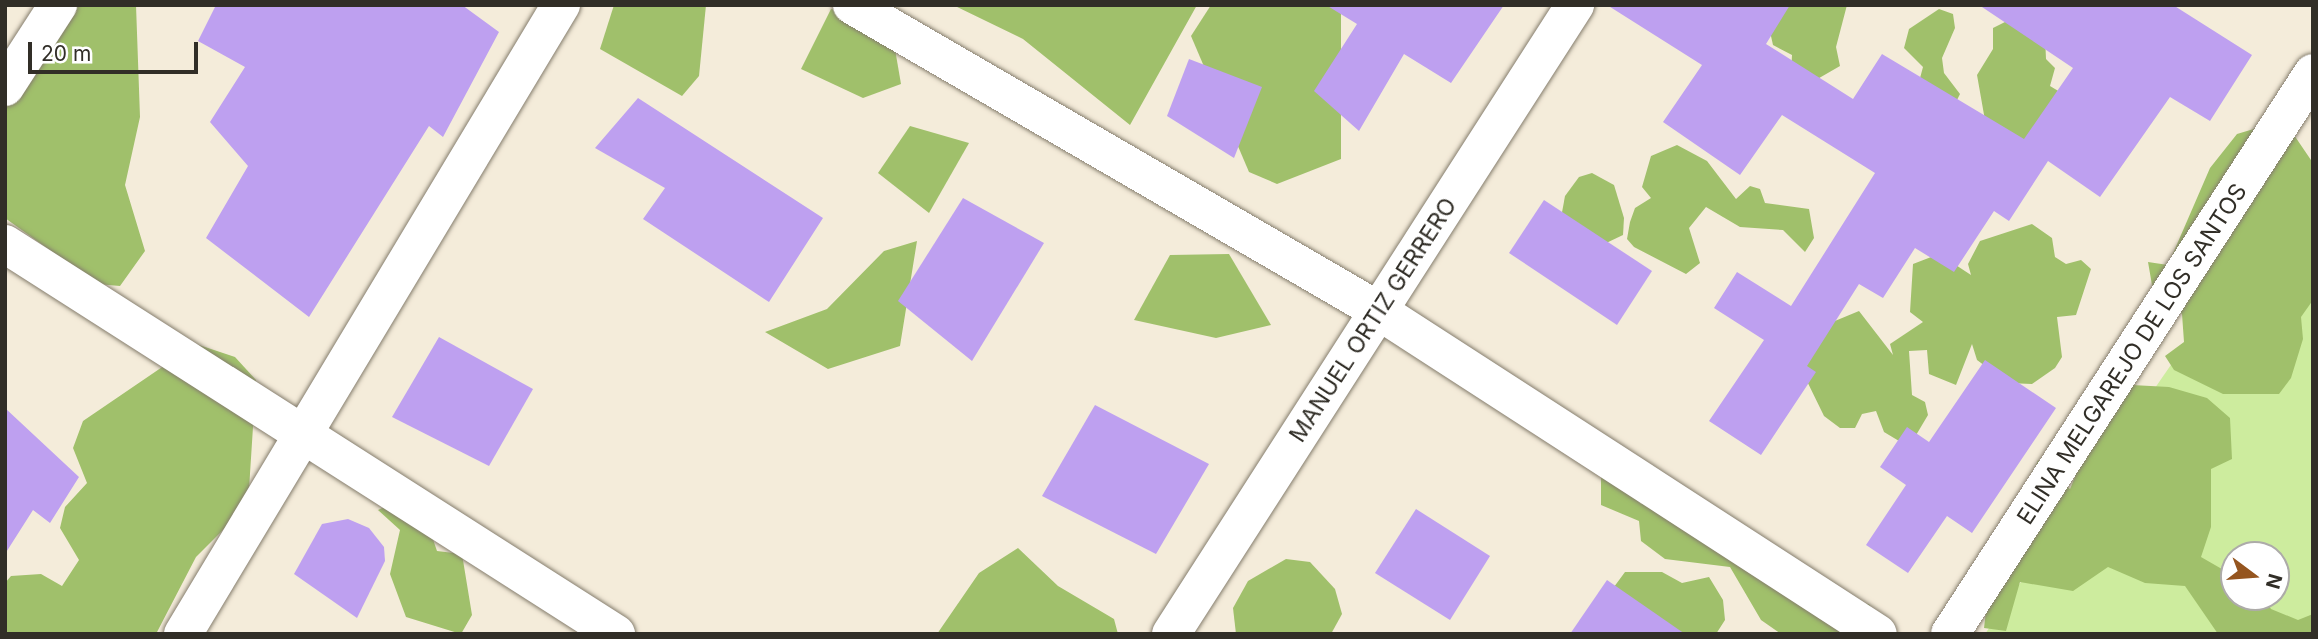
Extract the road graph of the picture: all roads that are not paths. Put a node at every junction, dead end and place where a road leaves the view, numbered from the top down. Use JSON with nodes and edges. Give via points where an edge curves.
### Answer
{"nodes":[{"id":1,"x":58,"y":5,"type":"edge"},
{"id":2,"x":561,"y":5,"type":"edge"},
{"id":3,"x":852,"y":5,"type":"edge"},
{"id":4,"x":1575,"y":5,"type":"edge"},
{"id":5,"x":2313,"y":74,"type":"edge"},
{"id":6,"x":5,"y":87,"type":"edge"},
{"id":7,"x":5,"y":244,"type":"edge"},
{"id":8,"x":1379,"y":311,"type":"junction"},
{"id":9,"x":303,"y":433,"type":"junction"},
{"id":10,"x":183,"y":634,"type":"edge"},
{"id":11,"x":617,"y":634,"type":"edge"},
{"id":12,"x":1171,"y":634,"type":"edge"},
{"id":13,"x":1878,"y":634,"type":"edge"},
{"id":14,"x":1950,"y":634,"type":"edge"}],
"edges":[{"from":1,"to":6,"type":"street"},
{"from":2,"to":9,"type":"street"},
{"from":3,"to":8,"type":"street"},
{"from":4,"to":8,"type":"street","name":"MANUEL ORTIZ GERRERO"},
{"from":5,"to":14,"type":"street","name":"ELINA MELGAREJO DE LOS SANTOS"},
{"from":7,"to":9,"type":"street"},
{"from":8,"to":12,"type":"street","name":"MANUEL ORTIZ GERRERO"},
{"from":8,"to":13,"type":"street"},
{"from":9,"to":10,"type":"street"},
{"from":9,"to":11,"type":"street"}]}
